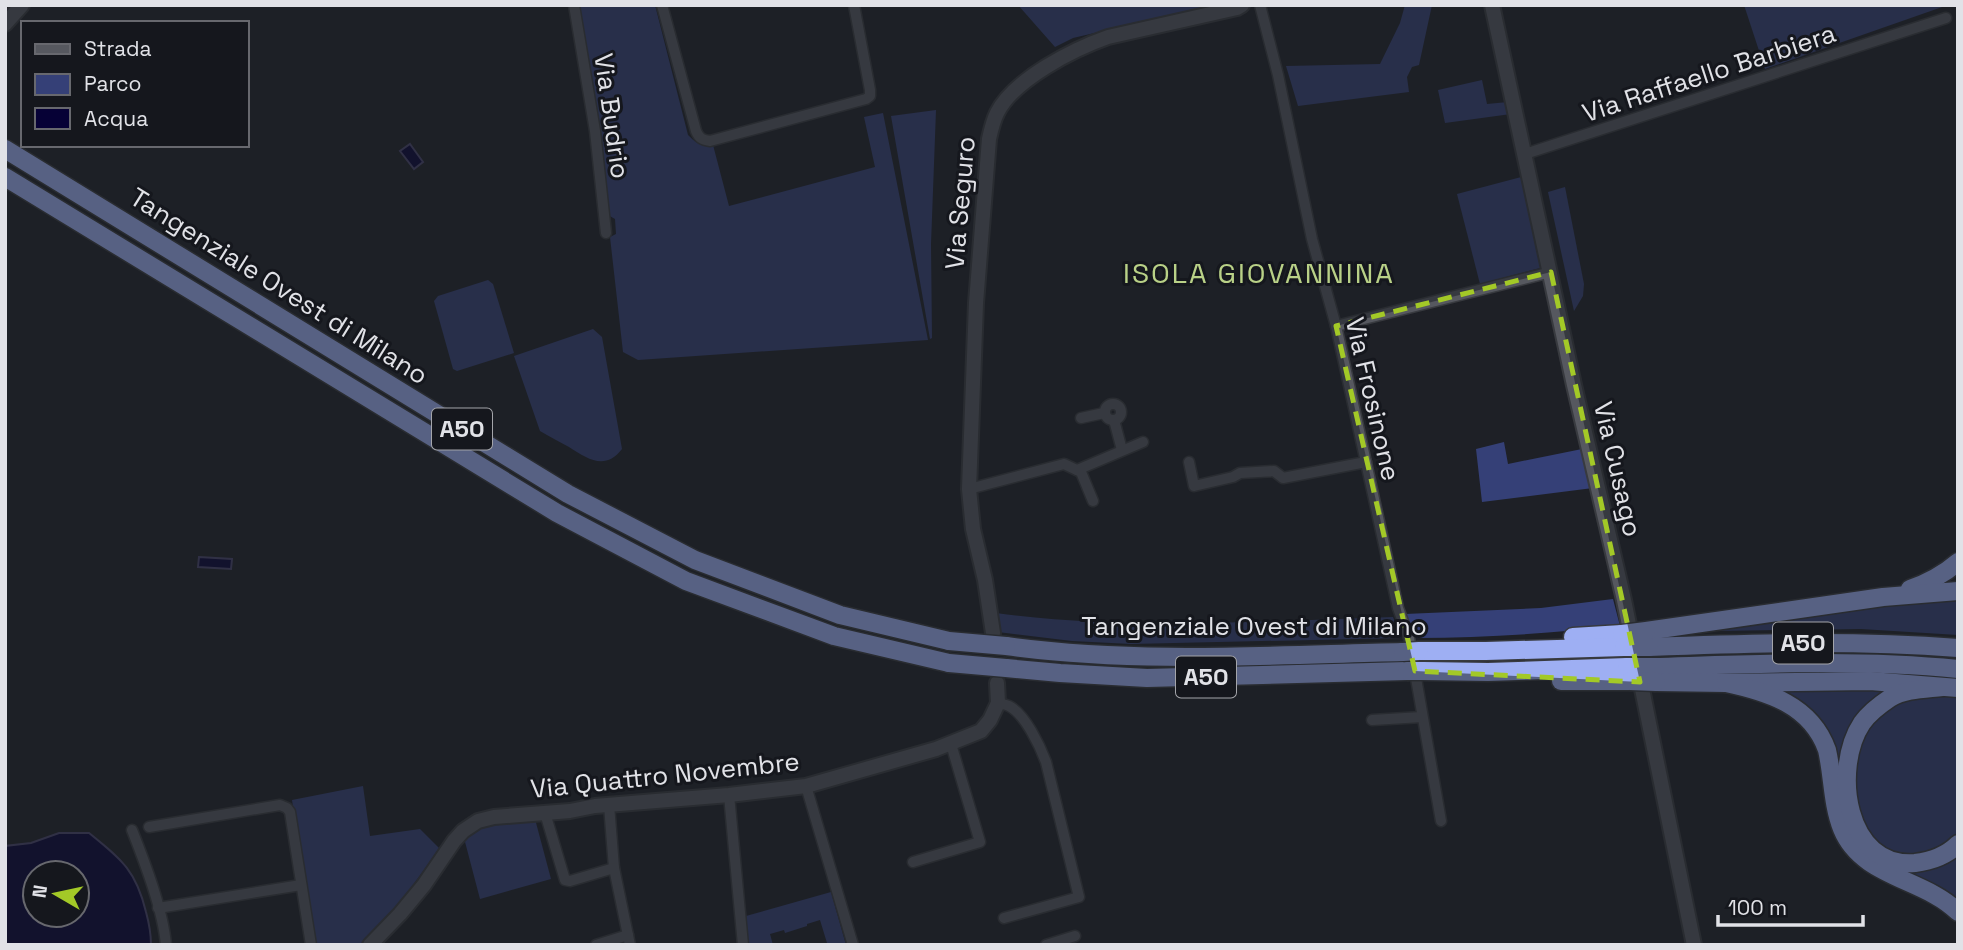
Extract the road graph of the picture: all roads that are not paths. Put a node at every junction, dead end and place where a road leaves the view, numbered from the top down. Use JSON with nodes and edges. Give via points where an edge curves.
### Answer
{"nodes":[{"id":1,"x":22,"y":5,"type":"edge"},
{"id":2,"x":574,"y":5,"type":"edge"},
{"id":3,"x":662,"y":5,"type":"edge"},
{"id":4,"x":854,"y":5,"type":"edge"},
{"id":5,"x":1242,"y":5,"type":"edge"},
{"id":6,"x":1260,"y":5,"type":"edge"},
{"id":7,"x":1492,"y":5,"type":"edge"},
{"id":8,"x":1946,"y":18,"type":"dead end"},
{"id":9,"x":5,"y":24,"type":"edge"},
{"id":10,"x":5,"y":149,"type":"edge"},
{"id":11,"x":1525,"y":154,"type":"junction"},
{"id":12,"x":5,"y":177,"type":"edge"},
{"id":13,"x":606,"y":233,"type":"dead end"},
{"id":14,"x":1550,"y":272,"type":"junction"},
{"id":15,"x":1336,"y":326,"type":"junction"},
{"id":16,"x":1081,"y":418,"type":"dead end"},
{"id":17,"x":1143,"y":442,"type":"dead end"},
{"id":18,"x":1122,"y":450,"type":"junction"},
{"id":19,"x":1189,"y":462,"type":"dead end"},
{"id":20,"x":1366,"y":462,"type":"junction"},
{"id":21,"x":1077,"y":470,"type":"junction"},
{"id":22,"x":969,"y":489,"type":"junction"},
{"id":23,"x":1093,"y":501,"type":"dead end"},
{"id":24,"x":1958,"y":562,"type":"edge"},
{"id":25,"x":1958,"y":591,"type":"edge"},
{"id":26,"x":1883,"y":597,"type":"junction"},
{"id":27,"x":1648,"y":639,"type":"junction"},
{"id":28,"x":999,"y":640,"type":"junction"},
{"id":29,"x":1411,"y":647,"type":"junction"},
{"id":30,"x":1958,"y":648,"type":"edge"},
{"id":31,"x":1958,"y":669,"type":"edge"},
{"id":32,"x":1655,"y":674,"type":"junction"},
{"id":33,"x":1002,"y":675,"type":"junction"},
{"id":34,"x":1416,"y":676,"type":"junction"},
{"id":35,"x":1726,"y":683,"type":"junction"},
{"id":36,"x":1950,"y":688,"type":"edge"},
{"id":37,"x":998,"y":703,"type":"junction"},
{"id":38,"x":1422,"y":717,"type":"junction"},
{"id":39,"x":1372,"y":720,"type":"dead end"},
{"id":40,"x":951,"y":744,"type":"junction"},
{"id":41,"x":806,"y":786,"type":"junction"},
{"id":42,"x":729,"y":796,"type":"junction"},
{"id":43,"x":609,"y":805,"type":"junction"},
{"id":44,"x":545,"y":813,"type":"junction"},
{"id":45,"x":1441,"y":821,"type":"dead end"},
{"id":46,"x":149,"y":827,"type":"dead end"},
{"id":47,"x":132,"y":830,"type":"dead end"},
{"id":48,"x":1958,"y":844,"type":"edge"},
{"id":49,"x":914,"y":862,"type":"dead end"},
{"id":50,"x":614,"y":868,"type":"junction"},
{"id":51,"x":301,"y":885,"type":"junction"},
{"id":52,"x":158,"y":908,"type":"junction"},
{"id":53,"x":1958,"y":912,"type":"edge"},
{"id":54,"x":1004,"y":918,"type":"dead end"},
{"id":55,"x":628,"y":935,"type":"edge"},
{"id":56,"x":1075,"y":936,"type":"dead end"},
{"id":57,"x":166,"y":945,"type":"edge"},
{"id":58,"x":311,"y":945,"type":"edge"},
{"id":59,"x":370,"y":945,"type":"edge"},
{"id":60,"x":596,"y":945,"type":"edge"},
{"id":61,"x":743,"y":945,"type":"edge"},
{"id":62,"x":853,"y":945,"type":"edge"},
{"id":63,"x":1045,"y":945,"type":"edge"},
{"id":64,"x":1694,"y":945,"type":"edge"}],
"edges":[{"from":1,"to":9,"type":"street"},
{"from":2,"to":13,"type":"street","name":"Via Budrio"},
{"from":3,"to":4,"type":"street","via":[[696,131],[710,141],[870,96]]},
{"from":5,"to":22,"type":"street","name":"Via Seguro","via":[[1088,44],[1055,60],[1013,92],[998,112],[989,139],[976,303]]},
{"from":6,"to":15,"type":"street","name":"Via Frosinone"},
{"from":7,"to":11,"type":"street","name":"Via Cusago"},
{"from":8,"to":11,"type":"street","name":"Via Raffaello Barbiera"},
{"from":10,"to":28,"type":"highway","name":"Tangenziale Ovest di Milano","number":"A50","bridge":true,"via":[[568,494],[695,560],[840,615],[949,641]]},
{"from":11,"to":14,"type":"street","name":"Via Cusago"},
{"from":12,"to":33,"type":"highway","name":"Tangenziale Ovest di Milano","number":"A50","bridge":true,"via":[[557,513],[686,581],[834,636]]},
{"from":14,"to":15,"type":"street"},
{"from":14,"to":64,"type":"street","name":"Via Cusago","via":[[1624,600]]},
{"from":15,"to":20,"type":"street","name":"Via Frosinone"},
{"from":16,"to":18,"type":"street","via":[[1118,406],[1121,414],[1114,420]]},
{"from":17,"to":18,"type":"street"},
{"from":18,"to":21,"type":"street"},
{"from":19,"to":20,"type":"street","via":[[1194,486],[1240,473],[1274,471],[1283,478]]},
{"from":20,"to":29,"type":"street","name":"Via Frosinone"},
{"from":21,"to":22,"type":"street","via":[[1064,464]]},
{"from":21,"to":23,"type":"street"},
{"from":22,"to":28,"type":"street","name":"Via Seguro","via":[[973,529]]},
{"from":24,"to":26,"type":"highway","via":[[1914,588]]},
{"from":25,"to":26,"type":"highway"},
{"from":26,"to":27,"type":"highway"},
{"from":27,"to":29,"type":"highway","name":"Tangenziale Ovest di Milano","number":"A50","bridge":true,"via":[[1486,651]]},
{"from":27,"to":30,"type":"highway","name":"Tangenziale Ovest di Milano","number":"A50"},
{"from":28,"to":29,"type":"highway","name":"Tangenziale Ovest di Milano","number":"A50","via":[[1071,654],[1159,658]]},
{"from":29,"to":34,"type":"street","name":"Via Frosinone"},
{"from":31,"to":32,"type":"highway","name":"Tangenziale Ovest di Milano","number":"A50","via":[[1842,663]]},
{"from":32,"to":34,"type":"highway","name":"Tangenziale Ovest di Milano","number":"A50","bridge":true},
{"from":32,"to":35,"type":"highway"},
{"from":33,"to":34,"type":"highway","name":"Tangenziale Ovest di Milano","number":"A50"},
{"from":33,"to":37,"type":"street"},
{"from":34,"to":38,"type":"street"},
{"from":35,"to":36,"type":"highway","via":[[1870,681]]},
{"from":35,"to":53,"type":"highway","via":[[1765,692],[1812,722],[1827,750],[1838,815],[1853,848],[1875,866],[1944,900]]},
{"from":36,"to":48,"type":"highway","via":[[1891,697],[1863,722],[1850,757],[1848,798],[1860,833],[1881,855],[1894,861],[1926,862]]},
{"from":37,"to":40,"type":"street","name":"Via Quattro Novembre","via":[[981,731]]},
{"from":37,"to":54,"type":"street","via":[[1012,708],[1024,721],[1041,750],[1079,897]]},
{"from":38,"to":39,"type":"street"},
{"from":38,"to":45,"type":"street"},
{"from":40,"to":41,"type":"street","name":"Via Quattro Novembre"},
{"from":40,"to":49,"type":"street","via":[[980,842]]},
{"from":41,"to":42,"type":"street","name":"Via Quattro Novembre"},
{"from":41,"to":62,"type":"street"},
{"from":42,"to":43,"type":"street","name":"Via Quattro Novembre"},
{"from":42,"to":61,"type":"street"},
{"from":43,"to":44,"type":"street","name":"Via Quattro Novembre"},
{"from":43,"to":50,"type":"street"},
{"from":44,"to":50,"type":"street","via":[[565,880]]},
{"from":44,"to":59,"type":"street","name":"Via Quattro Novembre","via":[[494,817],[470,825]]},
{"from":46,"to":51,"type":"street","via":[[287,807]]},
{"from":47,"to":52,"type":"street"},
{"from":50,"to":55,"type":"street"},
{"from":51,"to":52,"type":"street"},
{"from":51,"to":58,"type":"street"},
{"from":52,"to":57,"type":"street"},
{"from":55,"to":60,"type":"street"},
{"from":56,"to":63,"type":"street"}]}
